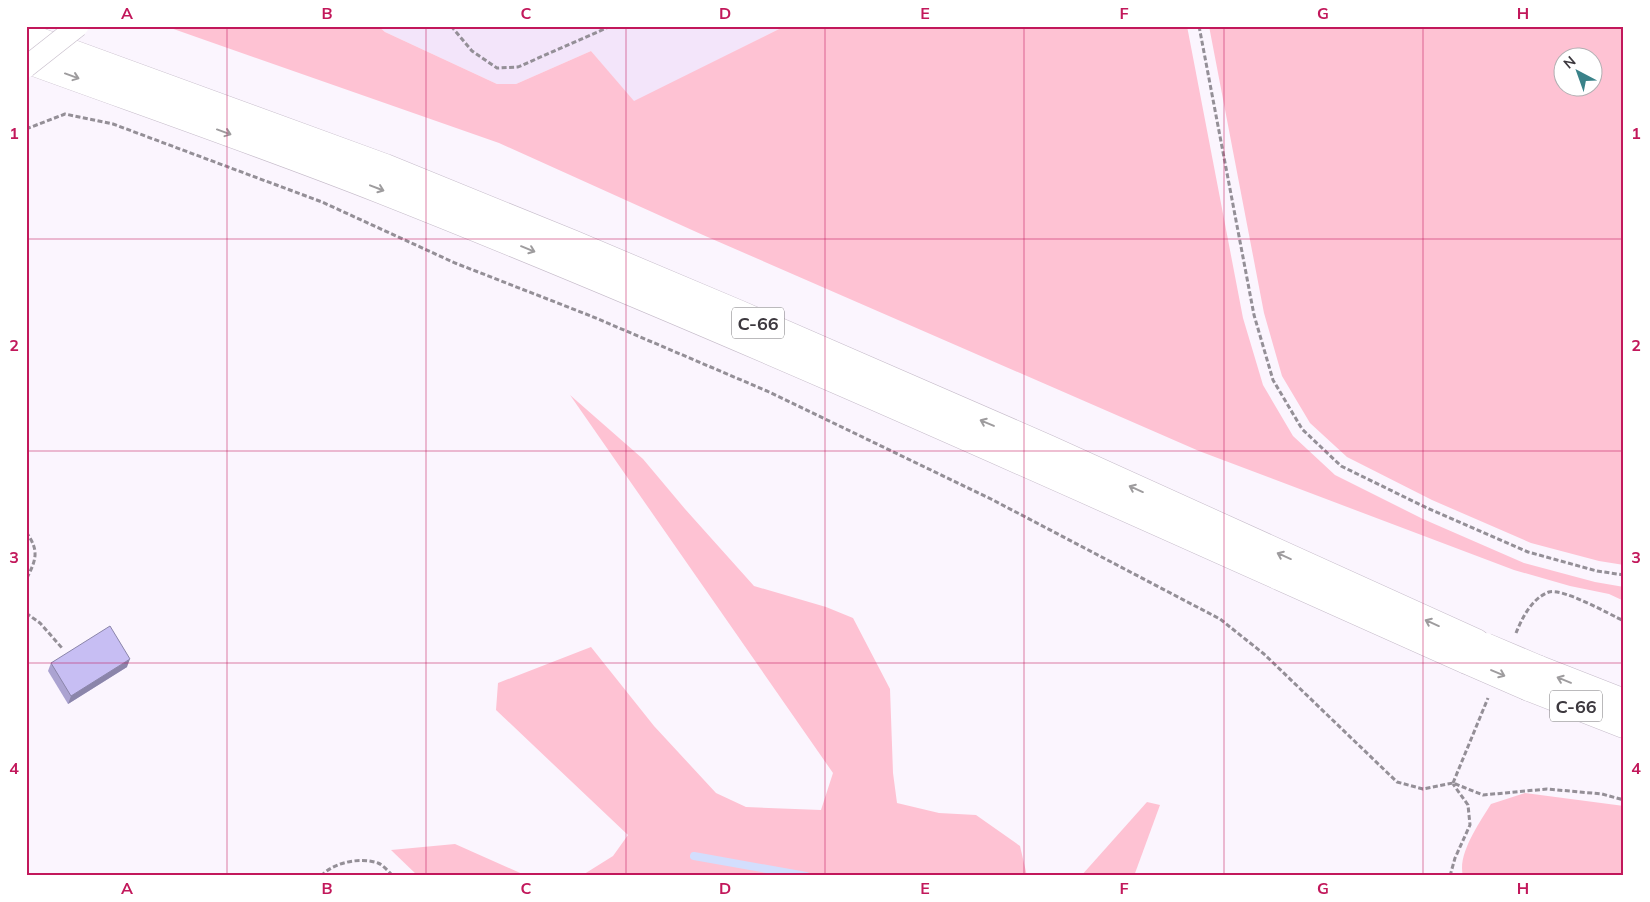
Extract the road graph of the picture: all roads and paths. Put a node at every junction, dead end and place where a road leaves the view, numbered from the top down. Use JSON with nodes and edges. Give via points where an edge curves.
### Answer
{"nodes":[{"id":1,"x":78,"y":26,"type":"edge"},
{"id":2,"x":451,"y":26,"type":"edge"},
{"id":3,"x":611,"y":26,"type":"edge"},
{"id":4,"x":1199,"y":26,"type":"edge"},
{"id":5,"x":26,"y":36,"type":"edge"},
{"id":6,"x":26,"y":59,"type":"edge"},
{"id":7,"x":26,"y":67,"type":"edge"},
{"id":8,"x":26,"y":128,"type":"edge"},
{"id":9,"x":26,"y":532,"type":"edge"},
{"id":10,"x":1624,"y":575,"type":"edge"},
{"id":11,"x":26,"y":580,"type":"edge"},
{"id":12,"x":26,"y":614,"type":"edge"},
{"id":13,"x":1522,"y":620,"type":"dead end"},
{"id":14,"x":1624,"y":621,"type":"edge"},
{"id":15,"x":62,"y":648,"type":"dead end"},
{"id":16,"x":1471,"y":652,"type":"junction"},
{"id":17,"x":1533,"y":678,"type":"junction"},
{"id":18,"x":1624,"y":703,"type":"edge"},
{"id":19,"x":1483,"y":708,"type":"dead end"},
{"id":20,"x":1624,"y":724,"type":"edge"},
{"id":21,"x":1453,"y":783,"type":"junction"},
{"id":22,"x":1624,"y":800,"type":"edge"},
{"id":23,"x":321,"y":876,"type":"edge"},
{"id":24,"x":393,"y":876,"type":"edge"},
{"id":25,"x":1450,"y":876,"type":"edge"}],
"edges":[{"from":1,"to":7,"type":"street","bridge":true},
{"from":2,"to":3,"type":"path","via":[[472,51],[497,68],[518,67]]},
{"from":4,"to":10,"type":"path","via":[[1254,315],[1273,380],[1302,429],[1341,466],[1427,508],[1528,552]]},
{"from":16,"to":5,"type":"highway","number":"C-66","one_way":true,"via":[[1048,449],[738,314],[384,168]]},
{"from":6,"to":16,"type":"highway","number":"C-66","one_way":true,"via":[[377,188],[564,264]]},
{"from":8,"to":21,"type":"path","via":[[65,114],[113,124],[322,202],[455,263],[767,391],[991,499],[1220,619],[1264,654],[1397,782],[1423,789]]},
{"from":9,"to":11,"type":"path","via":[[33,541],[36,560]]},
{"from":12,"to":15,"type":"path","via":[[40,623]]},
{"from":13,"to":14,"type":"path","via":[[1535,601],[1550,592],[1566,593]]},
{"from":16,"to":17,"type":"highway","number":"C-66","bridge":true},
{"from":18,"to":17,"type":"highway","number":"C-66","one_way":true},
{"from":17,"to":20,"type":"highway","number":"C-66"},
{"from":19,"to":21,"type":"path"},
{"from":21,"to":22,"type":"path","via":[[1483,795],[1547,788],[1602,794]]},
{"from":21,"to":25,"type":"path","via":[[1468,805],[1470,825]]},
{"from":23,"to":24,"type":"path","via":[[327,869],[352,861],[379,863]]}]}
